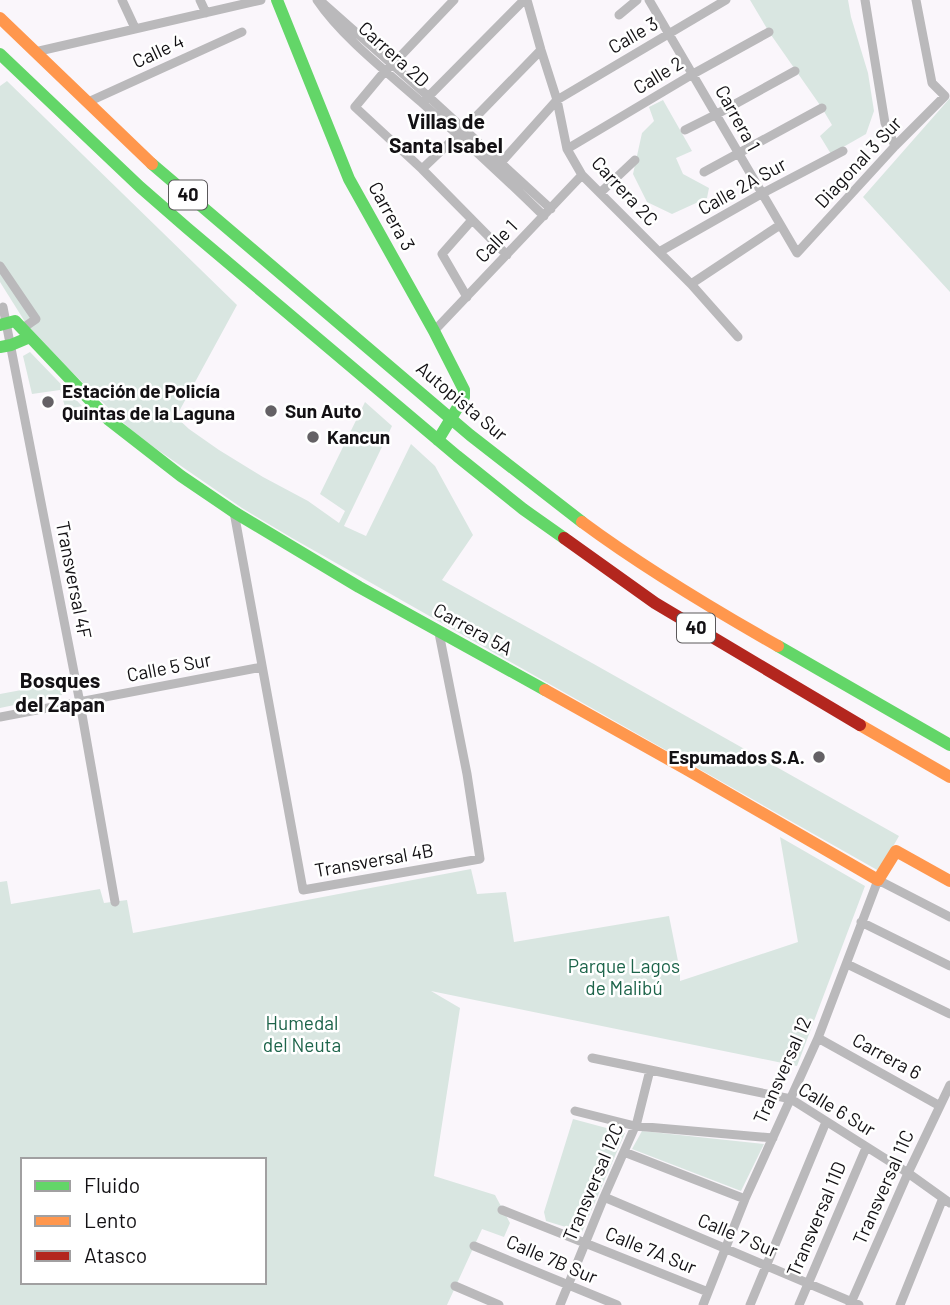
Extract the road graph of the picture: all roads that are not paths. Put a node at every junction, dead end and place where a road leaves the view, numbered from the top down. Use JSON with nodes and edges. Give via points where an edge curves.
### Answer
{"nodes":[{"id":1,"x":122,"y":0,"type":"edge"},
{"id":2,"x":200,"y":0,"type":"edge"},
{"id":3,"x":261,"y":0,"type":"edge"},
{"id":4,"x":277,"y":0,"type":"edge"},
{"id":5,"x":318,"y":0,"type":"edge"},
{"id":6,"x":454,"y":0,"type":"edge"},
{"id":7,"x":526,"y":0,"type":"edge"},
{"id":8,"x":637,"y":0,"type":"edge"},
{"id":9,"x":649,"y":0,"type":"edge"},
{"id":10,"x":726,"y":0,"type":"edge"},
{"id":11,"x":865,"y":0,"type":"edge"},
{"id":12,"x":916,"y":0,"type":"edge"},
{"id":13,"x":206,"y":13,"type":"junction"},
{"id":14,"x":619,"y":15,"type":"dead end"},
{"id":15,"x":0,"y":18,"type":"edge"},
{"id":16,"x":135,"y":28,"type":"junction"},
{"id":17,"x":242,"y":32,"type":"dead end"},
{"id":18,"x":769,"y":32,"type":"dead end"},
{"id":19,"x":669,"y":35,"type":"junction"},
{"id":20,"x":541,"y":50,"type":"junction"},
{"id":21,"x":35,"y":52,"type":"junction"},
{"id":22,"x":0,"y":54,"type":"edge"},
{"id":23,"x":389,"y":68,"type":"junction"},
{"id":24,"x":794,"y":71,"type":"dead end"},
{"id":25,"x":693,"y":74,"type":"junction"},
{"id":26,"x":426,"y":100,"type":"junction"},
{"id":27,"x":557,"y":100,"type":"junction"},
{"id":28,"x":87,"y":102,"type":"junction"},
{"id":29,"x":822,"y":108,"type":"dead end"},
{"id":30,"x":717,"y":114,"type":"junction"},
{"id":31,"x":685,"y":130,"type":"dead end"},
{"id":32,"x":461,"y":132,"type":"junction"},
{"id":33,"x":895,"y":146,"type":"junction"},
{"id":34,"x":567,"y":149,"type":"junction"},
{"id":35,"x":843,"y":151,"type":"dead end"},
{"id":36,"x":738,"y":152,"type":"junction"},
{"id":37,"x":635,"y":160,"type":"dead end"},
{"id":38,"x":498,"y":165,"type":"junction"},
{"id":39,"x":422,"y":169,"type":"junction"},
{"id":40,"x":704,"y":172,"type":"dead end"},
{"id":41,"x":582,"y":175,"type":"junction"},
{"id":42,"x":600,"y":193,"type":"junction"},
{"id":43,"x":761,"y":194,"type":"junction"},
{"id":44,"x":548,"y":213,"type":"junction"},
{"id":45,"x":472,"y":220,"type":"junction"},
{"id":46,"x":780,"y":225,"type":"junction"},
{"id":47,"x":659,"y":252,"type":"junction"},
{"id":48,"x":797,"y":253,"type":"joint"},
{"id":49,"x":507,"y":255,"type":"junction"},
{"id":50,"x":0,"y":266,"type":"edge"},
{"id":51,"x":691,"y":284,"type":"junction"},
{"id":52,"x":467,"y":297,"type":"junction"},
{"id":53,"x":1,"y":305,"type":"edge"},
{"id":54,"x":15,"y":327,"type":"edge"},
{"id":55,"x":434,"y":331,"type":"junction"},
{"id":56,"x":738,"y":337,"type":"dead end"},
{"id":57,"x":5,"y":346,"type":"edge"},
{"id":58,"x":451,"y":418,"type":"junction"},
{"id":59,"x":438,"y":440,"type":"junction"},
{"id":60,"x":234,"y":512,"type":"junction"},
{"id":61,"x":439,"y":633,"type":"junction"},
{"id":62,"x":262,"y":667,"type":"junction"},
{"id":63,"x":80,"y":703,"type":"junction"},
{"id":64,"x":0,"y":717,"type":"edge"},
{"id":65,"x":950,"y":745,"type":"edge"},
{"id":66,"x":950,"y":777,"type":"edge"},
{"id":67,"x":878,"y":880,"type":"junction"},
{"id":68,"x":950,"y":881,"type":"edge"},
{"id":69,"x":115,"y":902,"type":"dead end"},
{"id":70,"x":950,"y":917,"type":"edge"},
{"id":71,"x":861,"y":922,"type":"junction"},
{"id":72,"x":846,"y":964,"type":"junction"},
{"id":73,"x":950,"y":967,"type":"edge"},
{"id":74,"x":950,"y":1014,"type":"edge"},
{"id":75,"x":818,"y":1038,"type":"junction"},
{"id":76,"x":592,"y":1058,"type":"dead end"},
{"id":77,"x":650,"y":1070,"type":"junction"},
{"id":78,"x":950,"y":1085,"type":"edge"},
{"id":79,"x":791,"y":1099,"type":"junction"},
{"id":80,"x":940,"y":1106,"type":"junction"},
{"id":81,"x":575,"y":1111,"type":"dead end"},
{"id":82,"x":825,"y":1122,"type":"junction"},
{"id":83,"x":635,"y":1126,"type":"junction"},
{"id":84,"x":773,"y":1139,"type":"junction"},
{"id":85,"x":866,"y":1148,"type":"junction"},
{"id":86,"x":624,"y":1152,"type":"junction"},
{"id":87,"x":908,"y":1173,"type":"junction"},
{"id":88,"x":604,"y":1197,"type":"junction"},
{"id":89,"x":745,"y":1199,"type":"junction"},
{"id":90,"x":947,"y":1200,"type":"edge"},
{"id":91,"x":502,"y":1210,"type":"dead end"},
{"id":92,"x":585,"y":1242,"type":"junction"},
{"id":93,"x":474,"y":1246,"type":"dead end"},
{"id":94,"x":725,"y":1250,"type":"junction"},
{"id":95,"x":766,"y":1266,"type":"junction"},
{"id":96,"x":808,"y":1282,"type":"junction"},
{"id":97,"x":569,"y":1284,"type":"junction"},
{"id":98,"x":455,"y":1286,"type":"dead end"},
{"id":99,"x":708,"y":1292,"type":"junction"},
{"id":100,"x":853,"y":1304,"type":"edge"},
{"id":101,"x":499,"y":1305,"type":"edge"},
{"id":102,"x":560,"y":1305,"type":"edge"},
{"id":103,"x":617,"y":1305,"type":"edge"},
{"id":104,"x":703,"y":1305,"type":"edge"},
{"id":105,"x":750,"y":1305,"type":"edge"},
{"id":106,"x":799,"y":1305,"type":"edge"},
{"id":107,"x":900,"y":1305,"type":"edge"}],
"edges":[{"from":1,"to":16,"type":"street"},
{"from":2,"to":13,"type":"street"},
{"from":3,"to":13,"type":"street"},
{"from":4,"to":55,"type":"main road","name":"Carrera 3","via":[[349,179]]},
{"from":5,"to":23,"type":"street","name":"Carrera 2D","via":[[328,16]]},
{"from":6,"to":23,"type":"street"},
{"from":7,"to":20,"type":"street","name":"Carrera 2C"},
{"from":7,"to":26,"type":"street"},
{"from":8,"to":14,"type":"street","name":"Calle 3"},
{"from":9,"to":19,"type":"street","name":"Carrera 1"},
{"from":10,"to":19,"type":"street","name":"Calle 3"},
{"from":11,"to":33,"type":"street","via":[[885,123]]},
{"from":12,"to":33,"type":"street","name":"Diagonal 3 Sur","via":[[932,83],[945,96]]},
{"from":13,"to":16,"type":"street"},
{"from":15,"to":21,"type":"main road","name":"Autopista Sur","number":"40"},
{"from":16,"to":21,"type":"street"},
{"from":17,"to":28,"type":"street","name":"Calle 4"},
{"from":18,"to":25,"type":"street","name":"Calle 2"},
{"from":19,"to":25,"type":"street","name":"Carrera 1"},
{"from":19,"to":27,"type":"street","name":"Calle 3"},
{"from":20,"to":27,"type":"street","name":"Carrera 2C"},
{"from":20,"to":32,"type":"street"},
{"from":21,"to":28,"type":"main road","name":"Autopista Sur","number":"40"},
{"from":22,"to":59,"type":"main road","number":"40","via":[[140,187]]},
{"from":23,"to":26,"type":"street","name":"Carrera 2D"},
{"from":23,"to":39,"type":"street","via":[[355,107]]},
{"from":24,"to":30,"type":"street"},
{"from":25,"to":30,"type":"street","name":"Carrera 1"},
{"from":25,"to":34,"type":"street","name":"Calle 2"},
{"from":26,"to":32,"type":"street","name":"Carrera 2D"},
{"from":27,"to":34,"type":"street","name":"Carrera 2C"},
{"from":27,"to":38,"type":"street","name":"Calle 3"},
{"from":28,"to":58,"type":"main road","name":"Autopista Sur","number":"40","via":[[157,168]]},
{"from":29,"to":36,"type":"street"},
{"from":30,"to":31,"type":"street"},
{"from":30,"to":36,"type":"street","name":"Carrera 1"},
{"from":32,"to":38,"type":"street","name":"Carrera 2D"},
{"from":32,"to":39,"type":"street"},
{"from":33,"to":48,"type":"street","name":"Diagonal 3 Sur"},
{"from":34,"to":41,"type":"street","name":"Carrera 2C"},
{"from":35,"to":43,"type":"street","name":"Calle 2A Sur"},
{"from":36,"to":40,"type":"street"},
{"from":36,"to":43,"type":"street","name":"Carrera 1"},
{"from":37,"to":42,"type":"street"},
{"from":38,"to":44,"type":"street","name":"Carrera 2D"},
{"from":39,"to":45,"type":"street"},
{"from":41,"to":42,"type":"street","name":"Carrera 2C"},
{"from":41,"to":44,"type":"street","name":"Calle 1"},
{"from":42,"to":47,"type":"street","name":"Carrera 2C"},
{"from":43,"to":46,"type":"street","name":"Carrera 1"},
{"from":43,"to":47,"type":"street","name":"Calle 2A Sur"},
{"from":44,"to":49,"type":"street","name":"Calle 1"},
{"from":45,"to":49,"type":"street"},
{"from":45,"to":52,"type":"street","via":[[442,254]]},
{"from":46,"to":48,"type":"street","name":"Carrera 1"},
{"from":46,"to":51,"type":"street"},
{"from":47,"to":51,"type":"street","name":"Carrera 2C"},
{"from":49,"to":52,"type":"street","name":"Calle 1"},
{"from":50,"to":54,"type":"street","via":[[36,319]]},
{"from":51,"to":56,"type":"street","name":"Carrera 2C"},
{"from":52,"to":55,"type":"street","name":"Calle 1"},
{"from":53,"to":54,"type":"street"},
{"from":54,"to":57,"type":"main road"},
{"from":54,"to":57,"type":"street","name":"Transversal 4F"},
{"from":54,"to":60,"type":"main road","name":"Carrera 5A","via":[[109,420]]},
{"from":55,"to":58,"type":"main road","name":"Carrera 3","via":[[465,394]]},
{"from":57,"to":63,"type":"street","name":"Transversal 4F"},
{"from":58,"to":59,"type":"main road","name":"Carrera 3"},
{"from":58,"to":65,"type":"main road","name":"Autopista Sur","number":"40","via":[[539,490],[639,562]]},
{"from":59,"to":66,"type":"main road","number":"40","via":[[523,509],[655,603]]},
{"from":60,"to":61,"type":"main road","name":"Carrera 5A"},
{"from":60,"to":62,"type":"street","name":"Transversal 4B"},
{"from":61,"to":62,"type":"street","name":"Transversal 4B","via":[[480,859],[303,890]]},
{"from":61,"to":67,"type":"main road","name":"Carrera 5A"},
{"from":62,"to":63,"type":"street","name":"Calle 5 Sur"},
{"from":63,"to":64,"type":"street","name":"Calle 5 Sur"},
{"from":63,"to":69,"type":"street","name":"Transversal 4F"},
{"from":67,"to":68,"type":"main road","name":"Transversal 12","via":[[896,851]]},
{"from":67,"to":70,"type":"street","name":"Carrera 5A"},
{"from":67,"to":71,"type":"street","name":"Transversal 12"},
{"from":71,"to":72,"type":"street","name":"Transversal 12"},
{"from":71,"to":73,"type":"street"},
{"from":72,"to":74,"type":"street"},
{"from":72,"to":75,"type":"street","name":"Transversal 12"},
{"from":75,"to":79,"type":"street","name":"Transversal 12"},
{"from":75,"to":80,"type":"street","name":"Carrera 6"},
{"from":76,"to":77,"type":"street","name":"Calle 6 Sur"},
{"from":77,"to":79,"type":"street","name":"Calle 6 Sur"},
{"from":77,"to":83,"type":"street","name":"Transversal 12C"},
{"from":78,"to":80,"type":"street","name":"Transversal 11C"},
{"from":79,"to":82,"type":"street","name":"Calle 6 Sur"},
{"from":79,"to":84,"type":"street","name":"Transversal 12"},
{"from":80,"to":87,"type":"street","name":"Transversal 11C"},
{"from":81,"to":83,"type":"street"},
{"from":82,"to":85,"type":"street","name":"Calle 6 Sur"},
{"from":82,"to":95,"type":"street"},
{"from":83,"to":84,"type":"street"},
{"from":83,"to":86,"type":"street","name":"Transversal 12C"},
{"from":84,"to":89,"type":"street","name":"Transversal 12"},
{"from":85,"to":87,"type":"street","name":"Calle 6 Sur"},
{"from":85,"to":96,"type":"street","name":"Transversal 11D"},
{"from":86,"to":88,"type":"street","name":"Transversal 12C"},
{"from":86,"to":89,"type":"street"},
{"from":87,"to":90,"type":"street","name":"Calle 6 Sur"},
{"from":87,"to":100,"type":"street","name":"Transversal 11C"},
{"from":88,"to":92,"type":"street","name":"Transversal 12C"},
{"from":88,"to":94,"type":"street","name":"Calle 7 Sur"},
{"from":89,"to":94,"type":"street","name":"Transversal 12"},
{"from":90,"to":107,"type":"street"},
{"from":91,"to":92,"type":"street","name":"Calle 7A Sur"},
{"from":92,"to":97,"type":"street","name":"Transversal 12C"},
{"from":92,"to":99,"type":"street","name":"Calle 7A Sur"},
{"from":93,"to":97,"type":"street","name":"Calle 7B Sur"},
{"from":94,"to":95,"type":"street","name":"Calle 7 Sur"},
{"from":94,"to":99,"type":"street","name":"Transversal 12"},
{"from":95,"to":96,"type":"street","name":"Calle 7 Sur"},
{"from":95,"to":105,"type":"street"},
{"from":96,"to":100,"type":"street","name":"Calle 7 Sur"},
{"from":96,"to":106,"type":"street","name":"Transversal 11D"},
{"from":97,"to":102,"type":"street","name":"Transversal 12C"},
{"from":97,"to":103,"type":"street","name":"Calle 7B Sur"},
{"from":98,"to":101,"type":"street"},
{"from":99,"to":104,"type":"street","name":"Transversal 12"}]}
